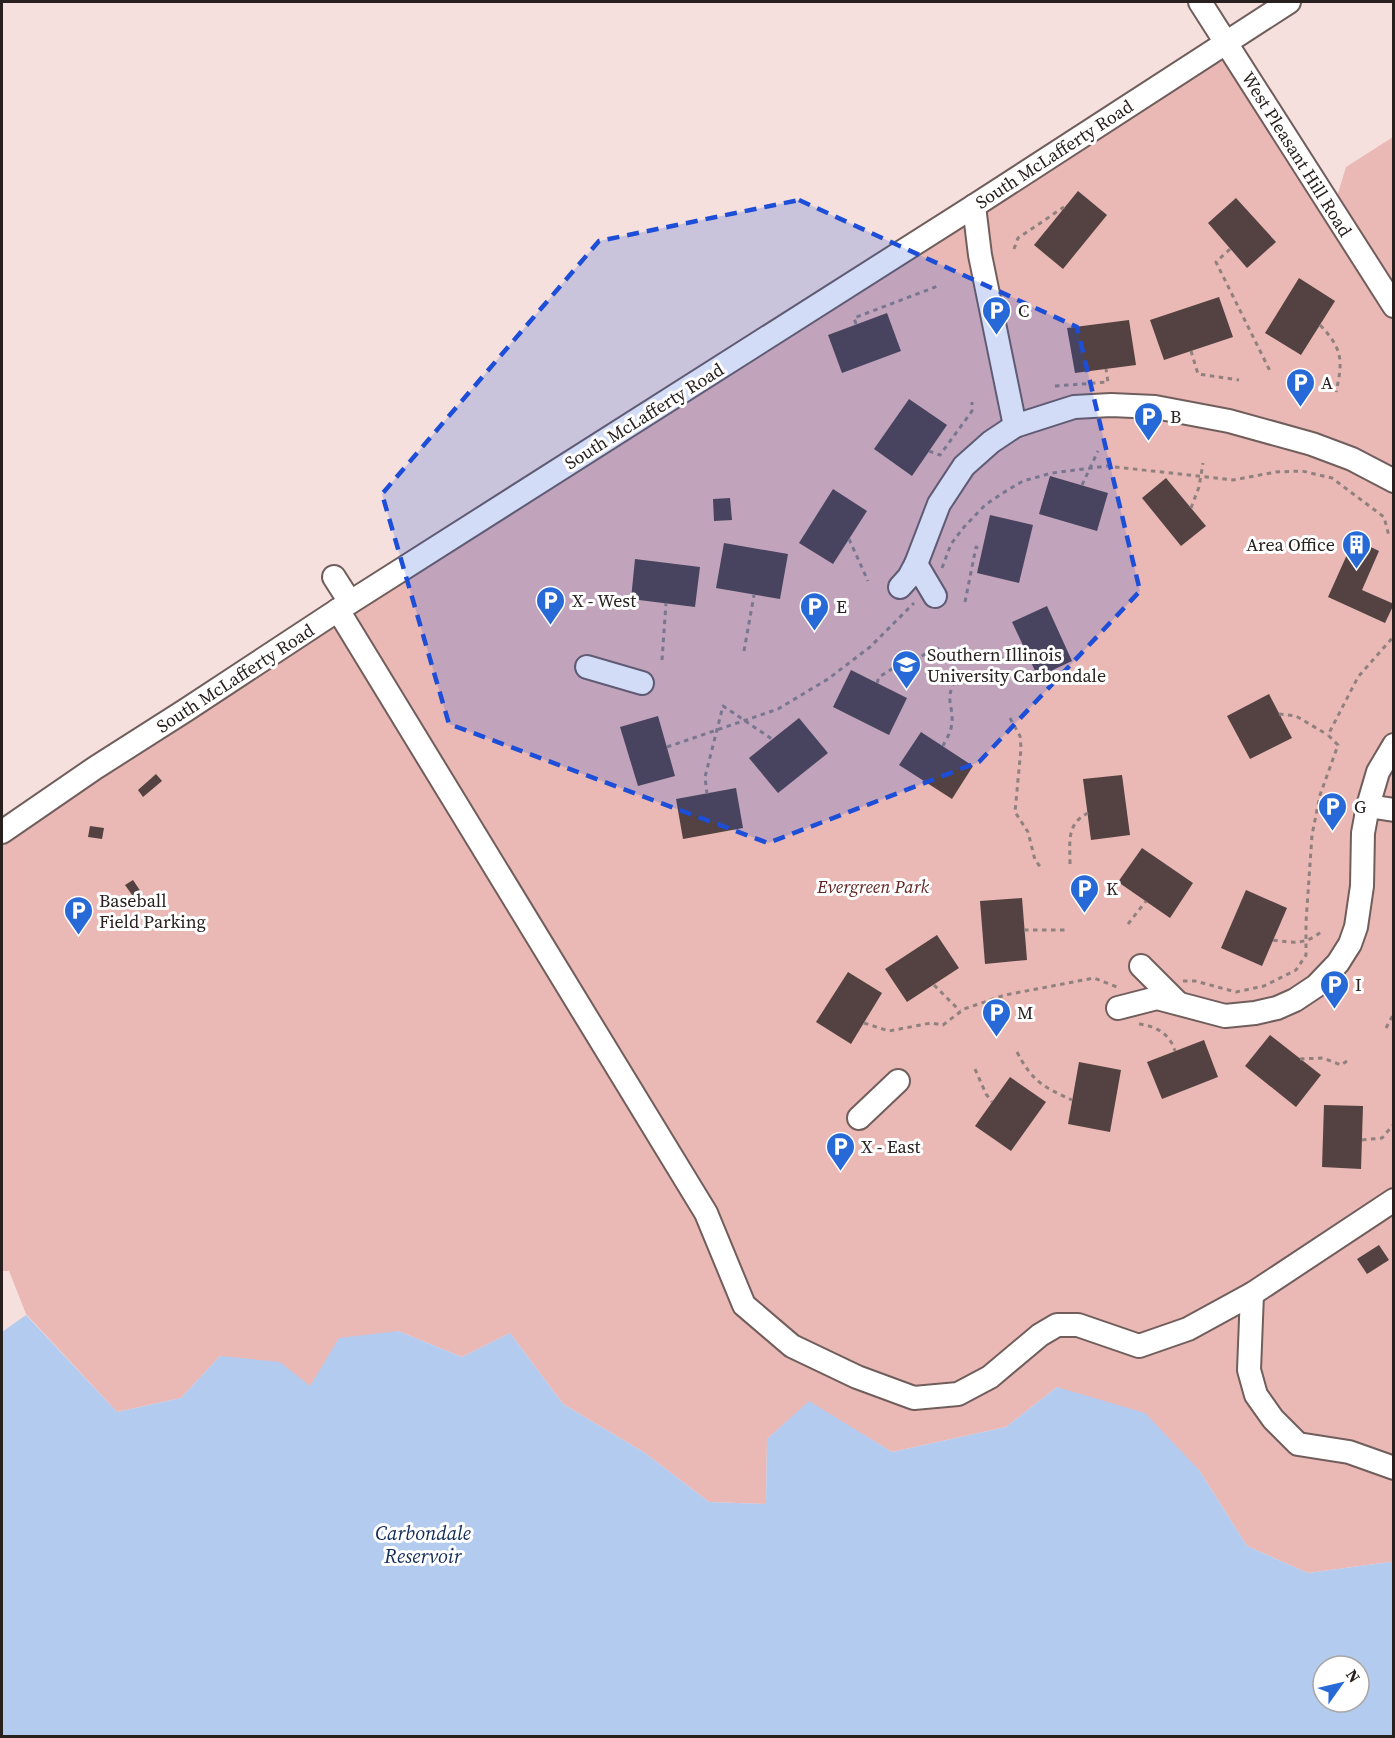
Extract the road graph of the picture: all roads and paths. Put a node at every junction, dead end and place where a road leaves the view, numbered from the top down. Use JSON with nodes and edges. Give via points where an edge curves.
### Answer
{"nodes":[{"id":1,"x":1200,"y":2,"type":"edge"},
{"id":2,"x":1289,"y":2,"type":"edge"},
{"id":3,"x":1226,"y":42,"type":"junction"},
{"id":4,"x":974,"y":207,"type":"junction"},
{"id":5,"x":1064,"y":207,"type":"dead end"},
{"id":6,"x":1014,"y":249,"type":"dead end"},
{"id":7,"x":1230,"y":249,"type":"dead end"},
{"id":8,"x":938,"y":286,"type":"dead end"},
{"id":9,"x":1394,"y":306,"type":"edge"},
{"id":10,"x":856,"y":324,"type":"dead end"},
{"id":11,"x":1320,"y":325,"type":"dead end"},
{"id":12,"x":1191,"y":351,"type":"dead end"},
{"id":13,"x":1106,"y":369,"type":"dead end"},
{"id":14,"x":1270,"y":371,"type":"dead end"},
{"id":15,"x":1239,"y":380,"type":"dead end"},
{"id":16,"x":1055,"y":386,"type":"dead end"},
{"id":17,"x":1336,"y":392,"type":"dead end"},
{"id":18,"x":972,"y":402,"type":"dead end"},
{"id":19,"x":1015,"y":426,"type":"junction"},
{"id":20,"x":929,"y":451,"type":"dead end"},
{"id":21,"x":1098,"y":451,"type":"dead end"},
{"id":22,"x":1203,"y":463,"type":"dead end"},
{"id":23,"x":1091,"y":467,"type":"junction"},
{"id":24,"x":1201,"y":476,"type":"junction"},
{"id":25,"x":1394,"y":481,"type":"edge"},
{"id":26,"x":1082,"y":485,"type":"dead end"},
{"id":27,"x":1191,"y":508,"type":"dead end"},
{"id":28,"x":1389,"y":536,"type":"dead end"},
{"id":29,"x":849,"y":539,"type":"dead end"},
{"id":30,"x":982,"y":550,"type":"dead end"},
{"id":31,"x":916,"y":564,"type":"junction"},
{"id":32,"x":334,"y":576,"type":"dead end"},
{"id":33,"x":868,"y":581,"type":"dead end"},
{"id":34,"x":900,"y":587,"type":"dead end"},
{"id":35,"x":932,"y":591,"type":"junction"},
{"id":36,"x":754,"y":594,"type":"dead end"},
{"id":37,"x":965,"y":602,"type":"dead end"},
{"id":38,"x":666,"y":603,"type":"dead end"},
{"id":39,"x":344,"y":606,"type":"junction"},
{"id":40,"x":1394,"y":636,"type":"edge"},
{"id":41,"x":939,"y":648,"type":"dead end"},
{"id":42,"x":744,"y":651,"type":"dead end"},
{"id":43,"x":1028,"y":657,"type":"dead end"},
{"id":44,"x":1001,"y":659,"type":"dead end"},
{"id":45,"x":662,"y":660,"type":"dead end"},
{"id":46,"x":587,"y":667,"type":"dead end"},
{"id":47,"x":957,"y":677,"type":"dead end"},
{"id":48,"x":642,"y":683,"type":"dead end"},
{"id":49,"x":877,"y":683,"type":"dead end"},
{"id":50,"x":1280,"y":714,"type":"dead end"},
{"id":51,"x":1010,"y":718,"type":"dead end"},
{"id":52,"x":745,"y":720,"type":"junction"},
{"id":53,"x":718,"y":730,"type":"junction"},
{"id":54,"x":1328,"y":735,"type":"junction"},
{"id":55,"x":772,"y":740,"type":"dead end"},
{"id":56,"x":1394,"y":744,"type":"edge"},
{"id":57,"x":943,"y":746,"type":"dead end"},
{"id":58,"x":667,"y":747,"type":"dead end"},
{"id":59,"x":707,"y":794,"type":"dead end"},
{"id":60,"x":1368,"y":806,"type":"junction"},
{"id":61,"x":1394,"y":810,"type":"edge"},
{"id":62,"x":1088,"y":813,"type":"dead end"},
{"id":63,"x":2,"y":832,"type":"edge"},
{"id":64,"x":1070,"y":864,"type":"dead end"},
{"id":65,"x":1042,"y":869,"type":"dead end"},
{"id":66,"x":1146,"y":901,"type":"dead end"},
{"id":67,"x":1128,"y":924,"type":"dead end"},
{"id":68,"x":1024,"y":930,"type":"dead end"},
{"id":69,"x":1067,"y":930,"type":"dead end"},
{"id":70,"x":1322,"y":931,"type":"dead end"},
{"id":71,"x":1273,"y":940,"type":"dead end"},
{"id":72,"x":1307,"y":941,"type":"junction"},
{"id":73,"x":1141,"y":966,"type":"dead end"},
{"id":74,"x":934,"y":985,"type":"dead end"},
{"id":75,"x":1159,"y":986,"type":"junction"},
{"id":76,"x":1179,"y":1004,"type":"junction"},
{"id":77,"x":1126,"y":1007,"type":"junction"},
{"id":78,"x":961,"y":1011,"type":"junction"},
{"id":79,"x":1394,"y":1013,"type":"edge"},
{"id":80,"x":864,"y":1023,"type":"dead end"},
{"id":81,"x":1386,"y":1028,"type":"dead end"},
{"id":82,"x":1175,"y":1051,"type":"dead end"},
{"id":83,"x":1017,"y":1052,"type":"dead end"},
{"id":84,"x":1300,"y":1059,"type":"dead end"},
{"id":85,"x":1347,"y":1061,"type":"dead end"},
{"id":86,"x":975,"y":1069,"type":"dead end"},
{"id":87,"x":898,"y":1081,"type":"dead end"},
{"id":88,"x":1072,"y":1100,"type":"dead end"},
{"id":89,"x":992,"y":1102,"type":"dead end"},
{"id":90,"x":860,"y":1118,"type":"dead end"},
{"id":91,"x":1394,"y":1124,"type":"edge"},
{"id":92,"x":1362,"y":1140,"type":"dead end"},
{"id":93,"x":1394,"y":1200,"type":"edge"},
{"id":94,"x":1252,"y":1294,"type":"junction"},
{"id":95,"x":1394,"y":1468,"type":"edge"}],
"edges":[{"from":1,"to":3,"type":"street","name":"West Pleasant Hill Road"},
{"from":2,"to":3,"type":"street","name":"South McLafferty Road"},
{"from":3,"to":4,"type":"street","name":"South McLafferty Road"},
{"from":3,"to":9,"type":"street","name":"West Pleasant Hill Road"},
{"from":4,"to":19,"type":"street"},
{"from":4,"to":39,"type":"street","name":"South McLafferty Road"},
{"from":5,"to":6,"type":"path","via":[[1018,238]]},
{"from":7,"to":14,"type":"path","via":[[1216,262]]},
{"from":8,"to":10,"type":"path","via":[[854,318]]},
{"from":11,"to":17,"type":"path","via":[[1340,354]]},
{"from":12,"to":15,"type":"path","via":[[1198,374]]},
{"from":13,"to":16,"type":"path","via":[[1108,382]]},
{"from":18,"to":20,"type":"path","via":[[972,411],[940,455]]},
{"from":19,"to":25,"type":"street","via":[[1074,407],[1155,407],[1293,438],[1352,459]]},
{"from":19,"to":31,"type":"street","via":[[982,450],[958,475],[939,504]]},
{"from":21,"to":23,"type":"path"},
{"from":22,"to":24,"type":"path"},
{"from":23,"to":24,"type":"path"},
{"from":23,"to":26,"type":"path"},
{"from":23,"to":35,"type":"path","via":[[1023,482],[985,505],[951,544]]},
{"from":24,"to":27,"type":"path"},
{"from":24,"to":28,"type":"path","via":[[1233,480],[1302,471],[1332,478],[1384,517]]},
{"from":29,"to":33,"type":"path"},
{"from":30,"to":37,"type":"path","via":[[976,547]]},
{"from":31,"to":34,"type":"street"},
{"from":31,"to":35,"type":"street"},
{"from":32,"to":39,"type":"street"},
{"from":35,"to":52,"type":"path","via":[[828,679],[777,709]]},
{"from":36,"to":42,"type":"path"},
{"from":38,"to":45,"type":"path"},
{"from":39,"to":63,"type":"street","name":"South McLafferty Road"},
{"from":39,"to":94,"type":"street","via":[[706,1213],[744,1305],[792,1346],[857,1377],[914,1398],[958,1394],[990,1377],[1057,1325],[1078,1325],[1139,1346],[1188,1329]]},
{"from":40,"to":54,"type":"path","via":[[1358,676]]},
{"from":41,"to":49,"type":"path","via":[[890,670]]},
{"from":43,"to":44,"type":"path"},
{"from":46,"to":48,"type":"street"},
{"from":47,"to":57,"type":"path","via":[[948,697],[951,728]]},
{"from":50,"to":54,"type":"path","via":[[1296,716]]},
{"from":51,"to":65,"type":"path","via":[[1020,736],[1021,748],[1015,812],[1028,832],[1035,860]]},
{"from":52,"to":53,"type":"path"},
{"from":52,"to":53,"type":"path","via":[[723,706]]},
{"from":52,"to":55,"type":"path"},
{"from":53,"to":58,"type":"path"},
{"from":53,"to":59,"type":"path","via":[[705,777]]},
{"from":54,"to":72,"type":"path","via":[[1338,745],[1320,795],[1312,834]]},
{"from":56,"to":60,"type":"street","via":[[1378,772]]},
{"from":60,"to":61,"type":"street"},
{"from":60,"to":76,"type":"street","via":[[1356,927],[1350,944],[1322,980],[1295,1000],[1255,1013],[1225,1016]]},
{"from":62,"to":64,"type":"path","via":[[1072,826]]},
{"from":66,"to":67,"type":"path"},
{"from":68,"to":69,"type":"path"},
{"from":70,"to":72,"type":"path"},
{"from":71,"to":72,"type":"path"},
{"from":72,"to":75,"type":"path","via":[[1306,955],[1296,970],[1264,986],[1236,992],[1195,981]]},
{"from":73,"to":75,"type":"street"},
{"from":74,"to":78,"type":"path"},
{"from":75,"to":76,"type":"street"},
{"from":76,"to":77,"type":"street","via":[[1157,998]]},
{"from":77,"to":78,"type":"path","via":[[1094,978],[1005,995]]},
{"from":77,"to":82,"type":"path","via":[[1172,1040]]},
{"from":78,"to":80,"type":"path","via":[[943,1025],[931,1023],[903,1030],[889,1031]]},
{"from":79,"to":81,"type":"path"},
{"from":83,"to":88,"type":"path","via":[[1027,1071],[1046,1088]]},
{"from":84,"to":85,"type":"path","via":[[1323,1058],[1341,1065]]},
{"from":86,"to":89,"type":"path"},
{"from":87,"to":90,"type":"street"},
{"from":91,"to":92,"type":"path","via":[[1382,1137]]},
{"from":93,"to":94,"type":"street"},
{"from":94,"to":95,"type":"street","via":[[1249,1370],[1256,1395],[1273,1419],[1298,1444],[1349,1452]]}]}
